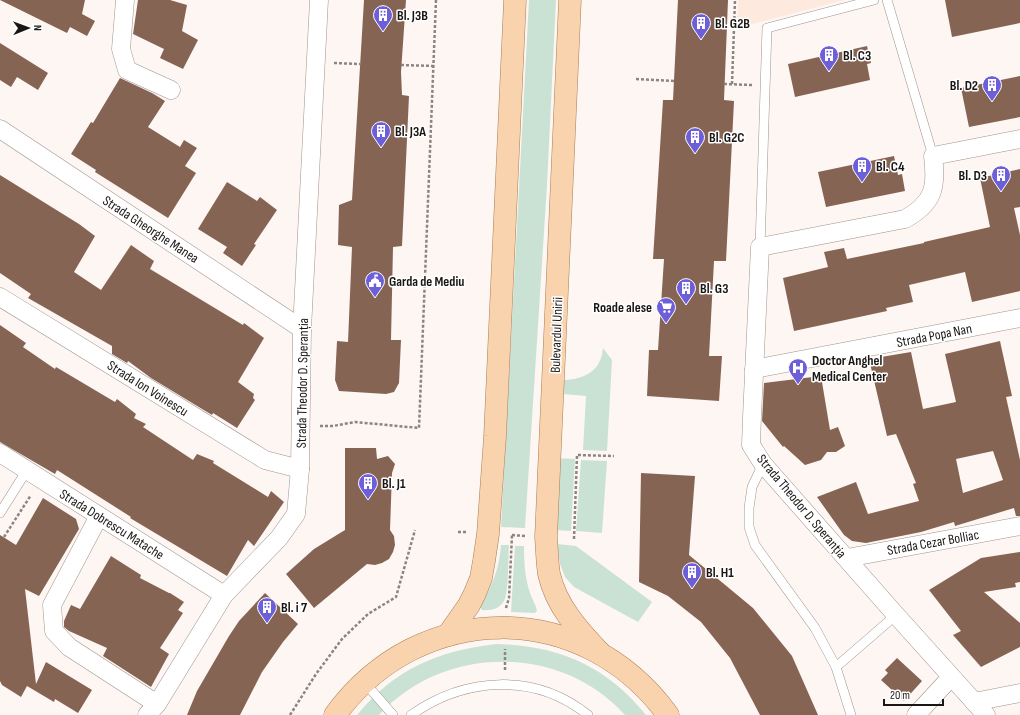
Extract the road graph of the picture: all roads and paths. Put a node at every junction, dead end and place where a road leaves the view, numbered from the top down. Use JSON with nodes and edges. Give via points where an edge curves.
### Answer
{"nodes":[{"id":1,"x":125,"y":0,"type":"edge"},
{"id":2,"x":319,"y":0,"type":"edge"},
{"id":3,"x":436,"y":0,"type":"edge"},
{"id":4,"x":516,"y":0,"type":"edge"},
{"id":5,"x":570,"y":0,"type":"edge"},
{"id":6,"x":735,"y":0,"type":"edge"},
{"id":7,"x":874,"y":0,"type":"edge"},
{"id":8,"x":887,"y":0,"type":"edge"},
{"id":9,"x":316,"y":62,"type":"junction"},
{"id":10,"x":360,"y":64,"type":"dead end"},
{"id":11,"x":401,"y":65,"type":"dead end"},
{"id":12,"x":434,"y":66,"type":"junction"},
{"id":13,"x":636,"y":79,"type":"dead end"},
{"id":14,"x":674,"y":81,"type":"dead end"},
{"id":15,"x":724,"y":84,"type":"dead end"},
{"id":16,"x":732,"y":84,"type":"junction"},
{"id":17,"x":765,"y":86,"type":"junction"},
{"id":18,"x":171,"y":90,"type":"dead end"},
{"id":19,"x":0,"y":129,"type":"edge"},
{"id":20,"x":1020,"y":139,"type":"edge"},
{"id":21,"x":933,"y":156,"type":"junction"},
{"id":22,"x":760,"y":247,"type":"junction"},
{"id":23,"x":0,"y":297,"type":"edge"},
{"id":24,"x":1020,"y":318,"type":"edge"},
{"id":25,"x":302,"y":329,"type":"junction"},
{"id":26,"x":754,"y":369,"type":"junction"},
{"id":27,"x":301,"y":426,"type":"junction"},
{"id":28,"x":0,"y":453,"type":"edge"},
{"id":29,"x":614,"y":456,"type":"dead end"},
{"id":30,"x":763,"y":464,"type":"junction"},
{"id":31,"x":300,"y":469,"type":"junction"},
{"id":32,"x":34,"y":475,"type":"junction"},
{"id":33,"x":0,"y":513,"type":"edge"},
{"id":34,"x":99,"y":516,"type":"junction"},
{"id":35,"x":1020,"y":526,"type":"edge"},
{"id":36,"x":415,"y":530,"type":"dead end"},
{"id":37,"x":506,"y":535,"type":"dead end"},
{"id":38,"x":512,"y":535,"type":"junction"},
{"id":39,"x":525,"y":536,"type":"dead end"},
{"id":40,"x":4,"y":537,"type":"dead end"},
{"id":41,"x":574,"y":539,"type":"dead end"},
{"id":42,"x":847,"y":558,"type":"junction"},
{"id":43,"x":224,"y":595,"type":"junction"},
{"id":44,"x":505,"y":612,"type":"dead end"},
{"id":45,"x":896,"y":615,"type":"junction"},
{"id":46,"x":448,"y":635,"type":"junction"},
{"id":47,"x":505,"y":645,"type":"dead end"},
{"id":48,"x":601,"y":654,"type":"junction"},
{"id":49,"x":505,"y":661,"type":"dead end"},
{"id":50,"x":836,"y":667,"type":"junction"},
{"id":51,"x":951,"y":677,"type":"junction"},
{"id":52,"x":364,"y":682,"type":"junction"},
{"id":53,"x":1020,"y":693,"type":"edge"},
{"id":54,"x":152,"y":709,"type":"edge"},
{"id":55,"x":980,"y":709,"type":"edge"},
{"id":56,"x":290,"y":715,"type":"edge"},
{"id":57,"x":335,"y":715,"type":"edge"},
{"id":58,"x":394,"y":715,"type":"edge"},
{"id":59,"x":411,"y":715,"type":"edge"},
{"id":60,"x":588,"y":715,"type":"edge"},
{"id":61,"x":668,"y":715,"type":"edge"},
{"id":62,"x":851,"y":715,"type":"edge"},
{"id":63,"x":916,"y":715,"type":"edge"}],
"edges":[{"from":1,"to":18,"type":"street","via":[[121,49],[127,70]]},
{"from":2,"to":9,"type":"street","name":"Strada Theodor D. Speranția"},
{"from":3,"to":12,"type":"path"},
{"from":4,"to":46,"type":"main road","via":[[488,534],[481,578],[469,605]]},
{"from":5,"to":48,"type":"main road","name":"Bulevardul Unirii","via":[[546,537],[554,588],[575,625]]},
{"from":6,"to":16,"type":"path"},
{"from":7,"to":17,"type":"lane","via":[[767,28]]},
{"from":8,"to":21,"type":"lane"},
{"from":9,"to":10,"type":"path"},
{"from":9,"to":25,"type":"street","name":"Strada Theodor D. Speranția"},
{"from":11,"to":12,"type":"path"},
{"from":12,"to":27,"type":"path","via":[[419,428],[355,422],[333,426]]},
{"from":13,"to":14,"type":"path"},
{"from":15,"to":16,"type":"path"},
{"from":16,"to":17,"type":"path"},
{"from":17,"to":22,"type":"lane"},
{"from":19,"to":25,"type":"street","name":"Strada Gheorghe Manea"},
{"from":20,"to":21,"type":"street"},
{"from":21,"to":22,"type":"street","via":[[935,170],[932,192],[927,203],[906,219]]},
{"from":22,"to":26,"type":"street","name":"Strada Theodor D. Speranția"},
{"from":23,"to":31,"type":"street","name":"Strada Ion Voinescu","via":[[265,460]]},
{"from":24,"to":26,"type":"street","name":"Strada Popa Nan"},
{"from":25,"to":27,"type":"street","name":"Strada Theodor D. Speranția"},
{"from":26,"to":30,"type":"street","name":"Strada Theodor D. Speranția","via":[[751,444]]},
{"from":27,"to":31,"type":"street","name":"Strada Theodor D. Speranția"},
{"from":28,"to":32,"type":"street","name":"Strada Dobrescu Matache"},
{"from":29,"to":41,"type":"path","via":[[578,455]]},
{"from":30,"to":42,"type":"street","name":"Strada Theodor D. Speranția"},
{"from":30,"to":50,"type":"lane","via":[[752,487],[749,508],[749,527],[754,545],[815,628]]},
{"from":31,"to":43,"type":"street","name":"Strada Theodor D. Speranția","via":[[296,514],[280,538]]},
{"from":32,"to":33,"type":"lane"},
{"from":32,"to":34,"type":"street","name":"Strada Dobrescu Matache"},
{"from":32,"to":40,"type":"path"},
{"from":34,"to":43,"type":"street","name":"Strada Dobrescu Matache"},
{"from":34,"to":54,"type":"street","via":[[52,606],[54,631],[69,647]]},
{"from":35,"to":42,"type":"street","name":"Strada Cezar Bolliac"},
{"from":36,"to":56,"type":"path","via":[[396,597],[368,614],[342,638]]},
{"from":37,"to":38,"type":"path"},
{"from":38,"to":39,"type":"path"},
{"from":38,"to":44,"type":"path","via":[[509,598]]},
{"from":42,"to":45,"type":"street","name":"Strada Theodor D. Speranția"},
{"from":43,"to":54,"type":"street","name":"Strada Theodor D. Speranția"},
{"from":45,"to":50,"type":"lane"},
{"from":45,"to":51,"type":"street","name":"Strada Theodor D. Speranția"},
{"from":46,"to":48,"type":"main road","via":[[493,628],[534,630],[569,639]]},
{"from":46,"to":52,"type":"main road","via":[[404,653]]},
{"from":47,"to":49,"type":"path"},
{"from":48,"to":61,"type":"main road","via":[[638,681]]},
{"from":50,"to":62,"type":"lane"},
{"from":51,"to":55,"type":"street","name":"Strada Theodor D. Speranția"},
{"from":51,"to":63,"type":"street"},
{"from":52,"to":57,"type":"main road"},
{"from":52,"to":58,"type":"lane"},
{"from":53,"to":55,"type":"street"},
{"from":59,"to":60,"type":"lane","via":[[434,700],[458,690],[498,684],[524,686],[550,693]]}]}
